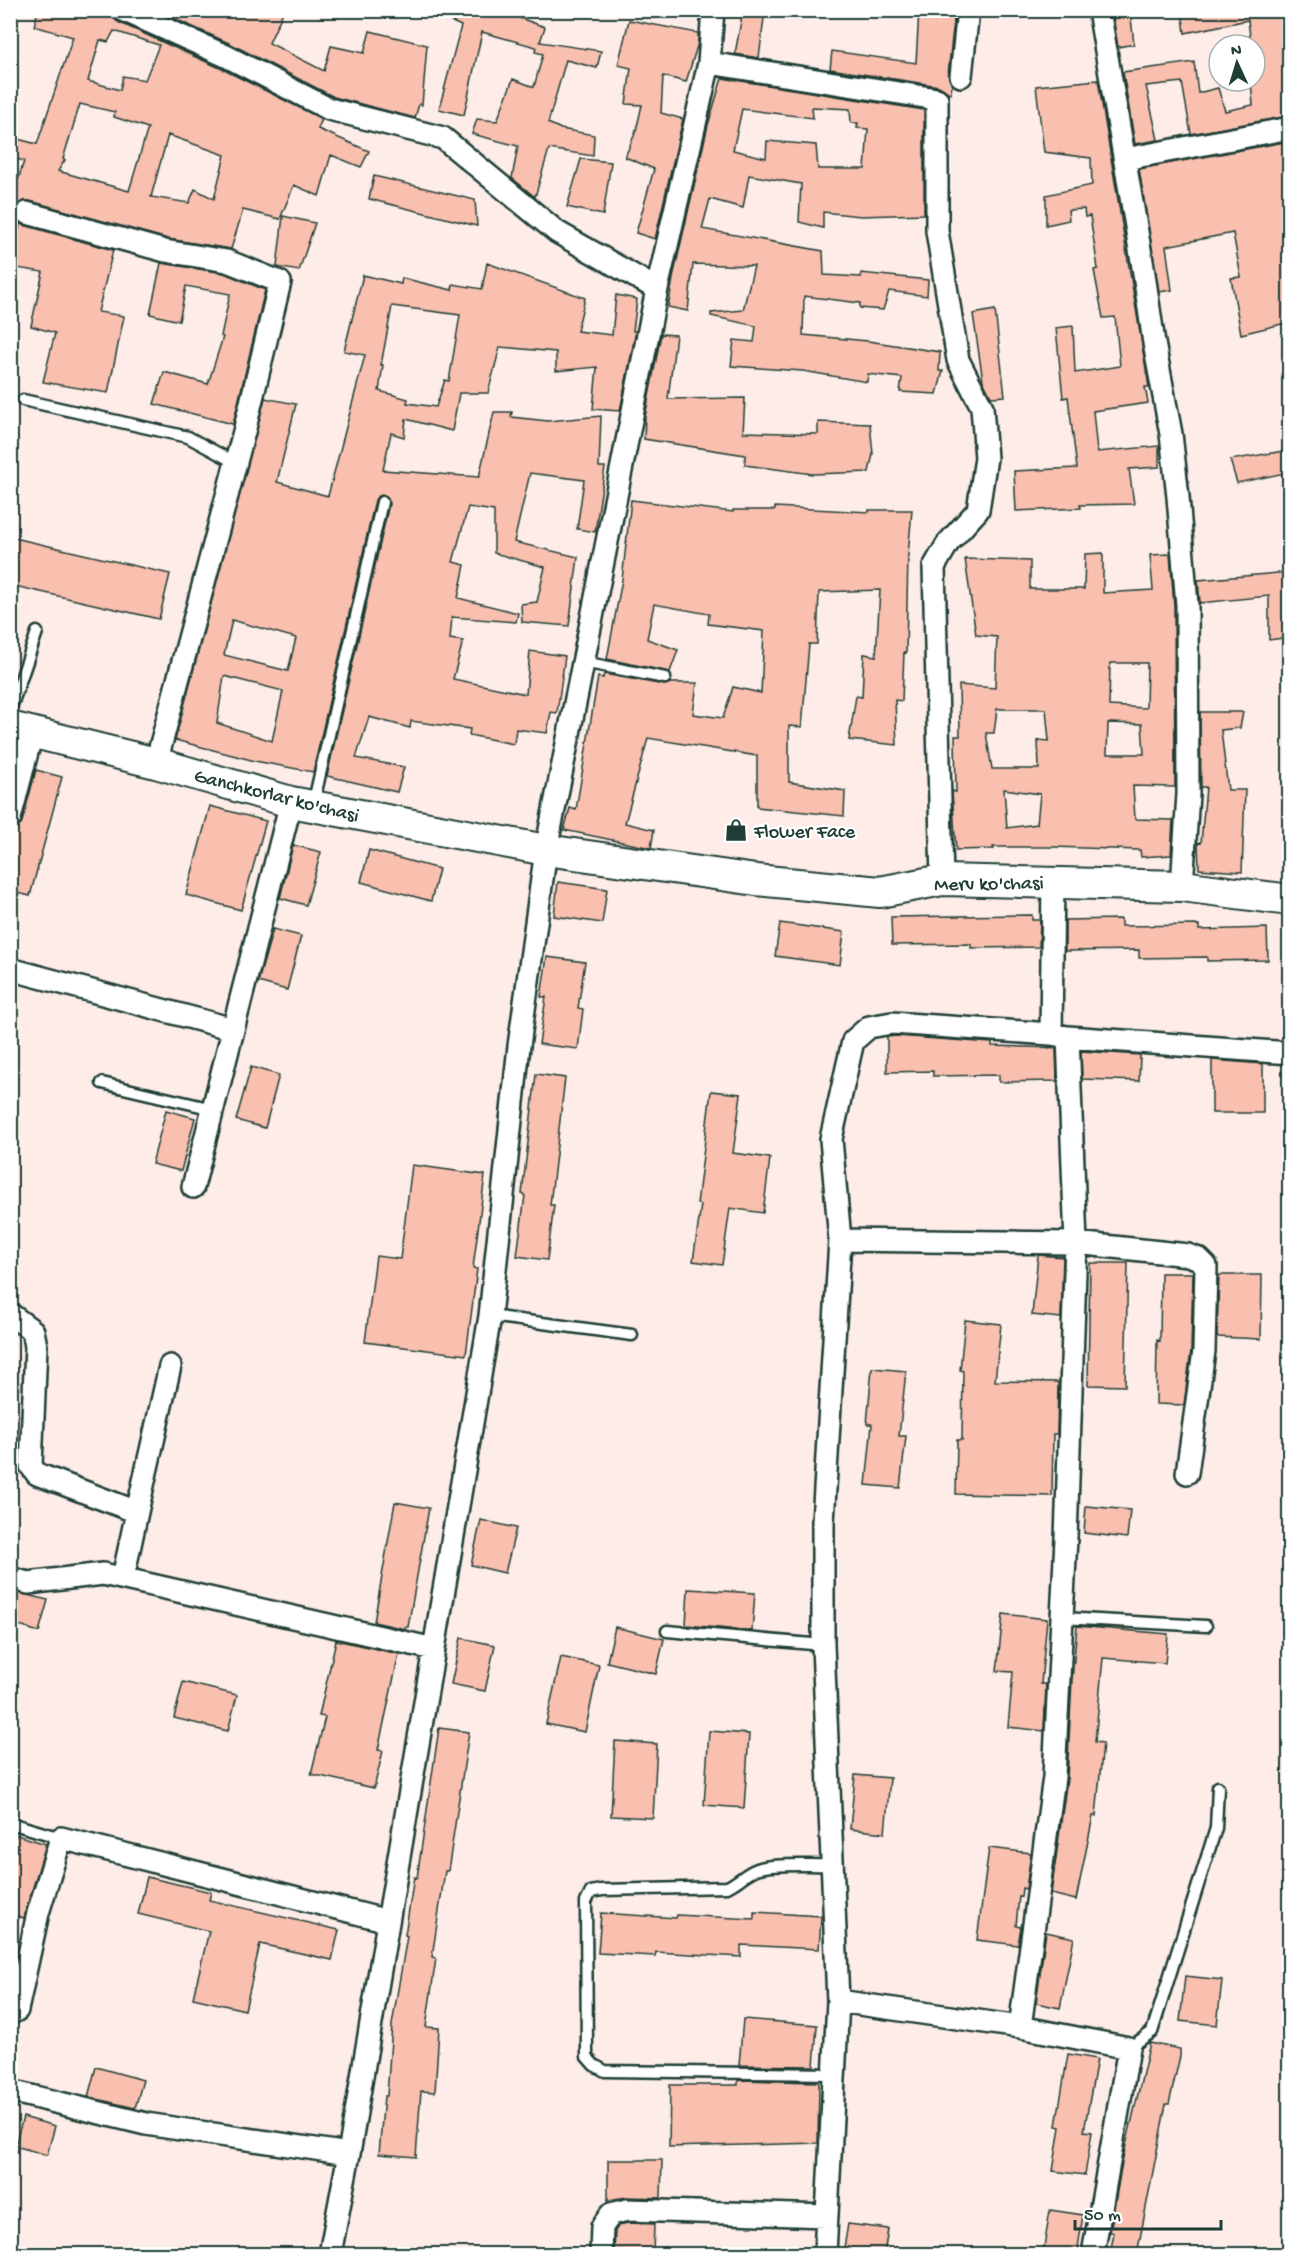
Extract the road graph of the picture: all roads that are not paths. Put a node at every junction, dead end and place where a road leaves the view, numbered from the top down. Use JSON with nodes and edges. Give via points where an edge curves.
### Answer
{"nodes":[{"id":1,"x":123,"y":10,"type":"edge"},
{"id":2,"x":712,"y":10,"type":"edge"},
{"id":3,"x":968,"y":10,"type":"edge"},
{"id":4,"x":1099,"y":10,"type":"edge"},
{"id":5,"x":709,"y":63,"type":"junction"},
{"id":6,"x":961,"y":76,"type":"dead end"},
{"id":7,"x":1290,"y":128,"type":"edge"},
{"id":8,"x":1125,"y":159,"type":"junction"},
{"id":9,"x":27,"y":213,"type":"dead end"},
{"id":10,"x":657,"y":289,"type":"junction"},
{"id":11,"x":23,"y":400,"type":"dead end"},
{"id":12,"x":236,"y":463,"type":"junction"},
{"id":13,"x":382,"y":502,"type":"dead end"},
{"id":14,"x":37,"y":632,"type":"dead end"},
{"id":15,"x":583,"y":662,"type":"junction"},
{"id":16,"x":665,"y":678,"type":"dead end"},
{"id":17,"x":10,"y":711,"type":"edge"},
{"id":18,"x":21,"y":730,"type":"edge"},
{"id":19,"x":156,"y":763,"type":"junction"},
{"id":20,"x":302,"y":804,"type":"junction"},
{"id":21,"x":10,"y":819,"type":"edge"},
{"id":22,"x":546,"y":850,"type":"junction"},
{"id":23,"x":942,"y":880,"type":"junction"},
{"id":24,"x":1053,"y":881,"type":"junction"},
{"id":25,"x":1182,"y":886,"type":"junction"},
{"id":26,"x":1290,"y":900,"type":"edge"},
{"id":27,"x":10,"y":969,"type":"edge"},
{"id":28,"x":233,"y":1029,"type":"junction"},
{"id":29,"x":1060,"y":1035,"type":"junction"},
{"id":30,"x":1290,"y":1053,"type":"edge"},
{"id":31,"x":102,"y":1083,"type":"dead end"},
{"id":32,"x":213,"y":1109,"type":"junction"},
{"id":33,"x":193,"y":1187,"type":"dead end"},
{"id":34,"x":840,"y":1240,"type":"junction"},
{"id":35,"x":1076,"y":1243,"type":"junction"},
{"id":36,"x":10,"y":1314,"type":"edge"},
{"id":37,"x":490,"y":1316,"type":"junction"},
{"id":38,"x":632,"y":1335,"type":"dead end"},
{"id":39,"x":170,"y":1366,"type":"dead end"},
{"id":40,"x":1187,"y":1473,"type":"dead end"},
{"id":41,"x":137,"y":1512,"type":"junction"},
{"id":42,"x":10,"y":1578,"type":"edge"},
{"id":43,"x":123,"y":1578,"type":"junction"},
{"id":44,"x":1062,"y":1618,"type":"junction"},
{"id":45,"x":1206,"y":1626,"type":"dead end"},
{"id":46,"x":667,"y":1631,"type":"dead end"},
{"id":47,"x":823,"y":1645,"type":"junction"},
{"id":48,"x":434,"y":1648,"type":"junction"},
{"id":49,"x":1218,"y":1787,"type":"dead end"},
{"id":50,"x":10,"y":1823,"type":"edge"},
{"id":51,"x":61,"y":1838,"type":"junction"},
{"id":52,"x":832,"y":1865,"type":"junction"},
{"id":53,"x":388,"y":1922,"type":"junction"},
{"id":54,"x":838,"y":2001,"type":"junction"},
{"id":55,"x":10,"y":2014,"type":"edge"},
{"id":56,"x":1020,"y":2027,"type":"junction"},
{"id":57,"x":1129,"y":2048,"type":"junction"},
{"id":58,"x":835,"y":2074,"type":"junction"},
{"id":59,"x":10,"y":2091,"type":"edge"},
{"id":60,"x":349,"y":2154,"type":"junction"},
{"id":61,"x":827,"y":2216,"type":"junction"},
{"id":62,"x":330,"y":2254,"type":"edge"},
{"id":63,"x":601,"y":2254,"type":"edge"},
{"id":64,"x":825,"y":2254,"type":"edge"},
{"id":65,"x":1093,"y":2254,"type":"edge"}],
"edges":[{"from":1,"to":10,"type":"street","via":[[226,56],[329,109],[443,138],[557,232]]},
{"from":2,"to":5,"type":"street"},
{"from":3,"to":6,"type":"street"},
{"from":4,"to":8,"type":"street"},
{"from":5,"to":10,"type":"street"},
{"from":5,"to":23,"type":"street","via":[[937,99],[937,231],[958,360],[982,407],[986,458],[978,510],[948,543],[934,567]]},
{"from":7,"to":8,"type":"street"},
{"from":8,"to":25,"type":"street","via":[[1171,434],[1187,605],[1188,794]]},
{"from":9,"to":12,"type":"street","via":[[165,251],[227,261],[280,282]]},
{"from":10,"to":15,"type":"street"},
{"from":11,"to":12,"type":"lane","via":[[188,437]]},
{"from":12,"to":19,"type":"street"},
{"from":13,"to":20,"type":"lane"},
{"from":14,"to":17,"type":"lane"},
{"from":15,"to":16,"type":"lane"},
{"from":15,"to":22,"type":"street"},
{"from":18,"to":19,"type":"street","name":"Ganchkorlar ko'chasi"},
{"from":18,"to":21,"type":"street"},
{"from":19,"to":20,"type":"street","name":"Ganchkorlar ko'chasi"},
{"from":20,"to":22,"type":"street","name":"Ganchkorlar ko'chasi"},
{"from":20,"to":28,"type":"street"},
{"from":22,"to":23,"type":"street","name":"Merv ko'chasi","via":[[880,892]]},
{"from":22,"to":37,"type":"street","via":[[519,1046]]},
{"from":23,"to":24,"type":"street","name":"Merv ko'chasi"},
{"from":24,"to":25,"type":"street","name":"Merv ko'chasi"},
{"from":24,"to":29,"type":"street"},
{"from":25,"to":26,"type":"street","name":"Merv ko'chasi"},
{"from":27,"to":28,"type":"street"},
{"from":28,"to":32,"type":"street"},
{"from":29,"to":30,"type":"street"},
{"from":29,"to":34,"type":"street","via":[[892,1023],[869,1027],[853,1041],[831,1139]]},
{"from":29,"to":35,"type":"street"},
{"from":31,"to":32,"type":"lane"},
{"from":32,"to":33,"type":"street"},
{"from":34,"to":35,"type":"street"},
{"from":34,"to":47,"type":"street","via":[[824,1522]]},
{"from":35,"to":40,"type":"street","via":[[1188,1255],[1206,1266],[1204,1352]]},
{"from":35,"to":44,"type":"street"},
{"from":36,"to":41,"type":"street","via":[[33,1331],[36,1346],[32,1466],[37,1474]]},
{"from":37,"to":38,"type":"lane"},
{"from":37,"to":48,"type":"street"},
{"from":39,"to":41,"type":"street"},
{"from":41,"to":43,"type":"street"},
{"from":42,"to":43,"type":"street","via":[[28,1583],[102,1574]]},
{"from":43,"to":48,"type":"street"},
{"from":44,"to":45,"type":"lane"},
{"from":44,"to":56,"type":"street","via":[[1054,1777]]},
{"from":46,"to":47,"type":"lane"},
{"from":47,"to":52,"type":"street"},
{"from":48,"to":53,"type":"street"},
{"from":49,"to":57,"type":"lane","via":[[1216,1828],[1152,2032]]},
{"from":50,"to":51,"type":"lane"},
{"from":51,"to":53,"type":"street"},
{"from":51,"to":55,"type":"street","via":[[38,1913],[18,2010]]},
{"from":52,"to":54,"type":"street"},
{"from":52,"to":58,"type":"lane","via":[[761,1868],[727,1887],[591,1892],[586,1902],[588,2057],[605,2071]]},
{"from":53,"to":60,"type":"street"},
{"from":54,"to":56,"type":"street"},
{"from":54,"to":58,"type":"street"},
{"from":56,"to":57,"type":"street"},
{"from":57,"to":65,"type":"street"},
{"from":58,"to":61,"type":"street"},
{"from":59,"to":60,"type":"street","via":[[146,2124]]},
{"from":60,"to":62,"type":"street"},
{"from":61,"to":63,"type":"street","via":[[627,2210],[611,2214],[602,2227]]},
{"from":61,"to":64,"type":"street"}]}
